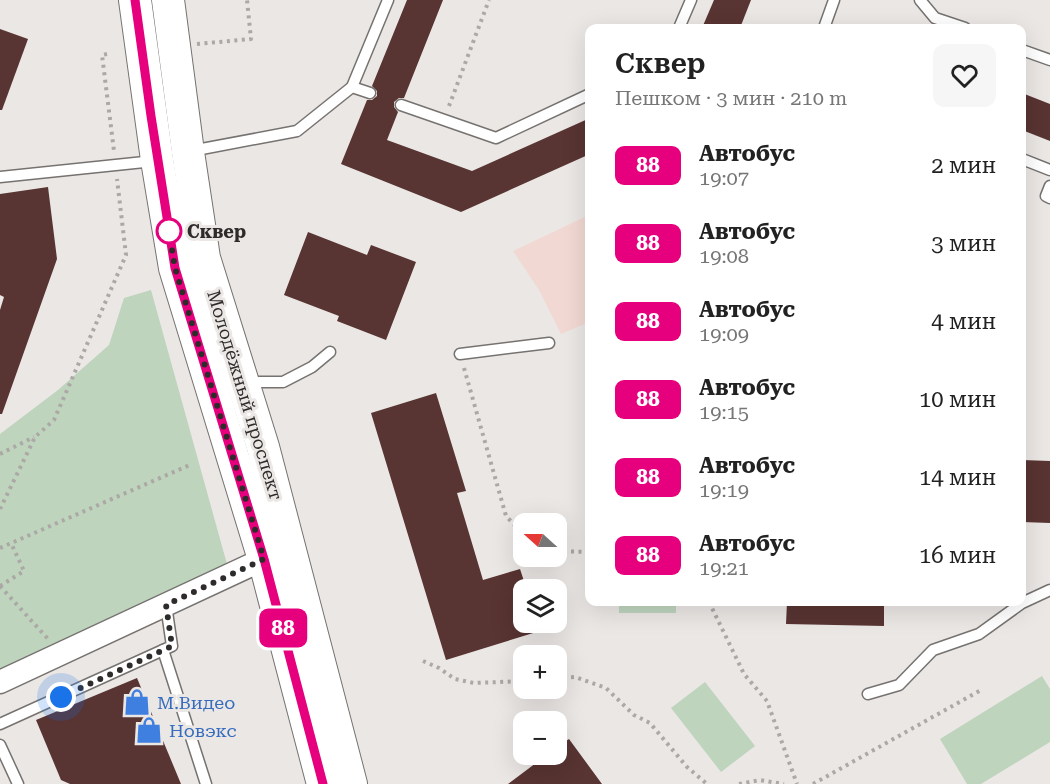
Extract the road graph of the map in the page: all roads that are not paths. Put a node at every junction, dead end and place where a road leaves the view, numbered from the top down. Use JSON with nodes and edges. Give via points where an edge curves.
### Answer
{"nodes":[{"id":1,"x":135,"y":0,"type":"edge"},
{"id":2,"x":168,"y":0,"type":"edge"},
{"id":3,"x":388,"y":0,"type":"edge"},
{"id":4,"x":691,"y":0,"type":"edge"},
{"id":5,"x":834,"y":0,"type":"edge"},
{"id":6,"x":920,"y":0,"type":"edge"},
{"id":7,"x":681,"y":24,"type":"edge"},
{"id":8,"x":825,"y":24,"type":"edge"},
{"id":9,"x":952,"y":24,"type":"edge"},
{"id":10,"x":1026,"y":51,"type":"edge"},
{"id":11,"x":1050,"y":60,"type":"edge"},
{"id":12,"x":352,"y":87,"type":"junction"},
{"id":13,"x":369,"y":93,"type":"dead end"},
{"id":14,"x":585,"y":96,"type":"edge"},
{"id":15,"x":401,"y":105,"type":"dead end"},
{"id":16,"x":188,"y":152,"type":"junction"},
{"id":17,"x":157,"y":160,"type":"junction"},
{"id":18,"x":1026,"y":161,"type":"edge"},
{"id":19,"x":1050,"y":170,"type":"edge"},
{"id":20,"x":0,"y":177,"type":"edge"},
{"id":21,"x":1050,"y":186,"type":"edge"},
{"id":22,"x":1050,"y":198,"type":"edge"},
{"id":23,"x":549,"y":343,"type":"dead end"},
{"id":24,"x":330,"y":352,"type":"dead end"},
{"id":25,"x":460,"y":354,"type":"road end"},
{"id":26,"x":243,"y":382,"type":"junction"},
{"id":27,"x":264,"y":559,"type":"junction"},
{"id":28,"x":1050,"y":590,"type":"edge"},
{"id":29,"x":1026,"y":601,"type":"edge"},
{"id":30,"x":166,"y":605,"type":"junction"},
{"id":31,"x":1018,"y":606,"type":"edge"},
{"id":32,"x":162,"y":650,"type":"junction"},
{"id":33,"x":0,"y":682,"type":"edge"},
{"id":34,"x":868,"y":694,"type":"dead end"},
{"id":35,"x":0,"y":724,"type":"edge"},
{"id":36,"x":0,"y":745,"type":"edge"},
{"id":37,"x":18,"y":784,"type":"edge"},
{"id":38,"x":206,"y":784,"type":"edge"},
{"id":39,"x":323,"y":784,"type":"edge"},
{"id":40,"x":351,"y":784,"type":"edge"}],
"edges":[{"from":1,"to":17,"type":"main road","name":"Молодёжный проспект"},
{"from":2,"to":16,"type":"main road","name":"Молодёжный проспект"},
{"from":3,"to":12,"type":"lane"},
{"from":4,"to":7,"type":"lane"},
{"from":5,"to":8,"type":"lane"},
{"from":6,"to":9,"type":"lane","via":[[935,18]]},
{"from":10,"to":11,"type":"lane"},
{"from":12,"to":13,"type":"lane"},
{"from":12,"to":16,"type":"lane","via":[[297,131]]},
{"from":14,"to":15,"type":"lane","via":[[496,138]]},
{"from":16,"to":26,"type":"main road","name":"Молодёжный проспект","via":[[204,258]]},
{"from":17,"to":20,"type":"lane"},
{"from":17,"to":27,"type":"main road","name":"Молодёжный проспект","via":[[175,268]]},
{"from":18,"to":19,"type":"lane"},
{"from":21,"to":22,"type":"lane","via":[[1046,196]]},
{"from":23,"to":25,"type":"lane"},
{"from":24,"to":26,"type":"lane","via":[[283,382]]},
{"from":26,"to":40,"type":"main road","name":"Молодёжный проспект"},
{"from":27,"to":30,"type":"street"},
{"from":27,"to":39,"type":"main road","name":"Молодёжный проспект"},
{"from":28,"to":29,"type":"lane"},
{"from":30,"to":32,"type":"lane","via":[[172,646]]},
{"from":30,"to":33,"type":"street"},
{"from":31,"to":34,"type":"lane","via":[[979,634],[933,650],[899,685]]},
{"from":32,"to":35,"type":"lane"},
{"from":32,"to":38,"type":"lane"},
{"from":36,"to":37,"type":"lane"}]}
